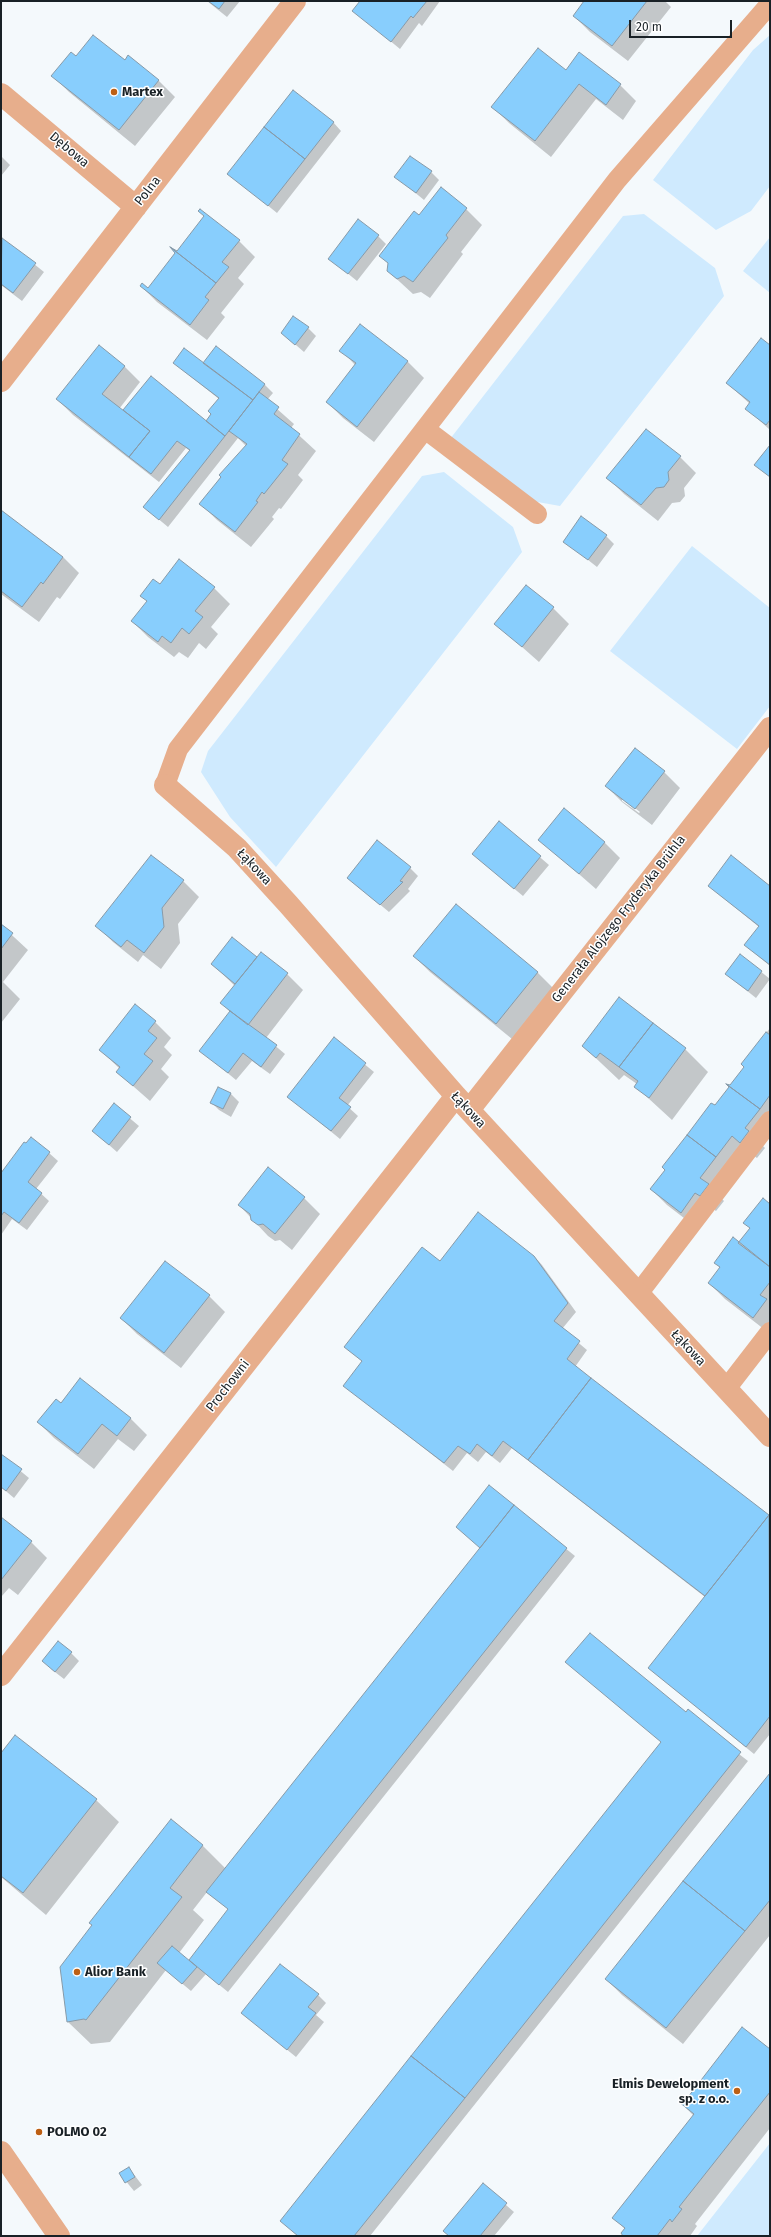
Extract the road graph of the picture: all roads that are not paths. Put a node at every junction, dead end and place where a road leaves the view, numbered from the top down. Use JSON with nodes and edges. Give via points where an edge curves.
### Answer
{"nodes":[{"id":1,"x":295,"y":1,"type":"edge"},
{"id":2,"x":770,"y":4,"type":"edge"},
{"id":3,"x":1,"y":94,"type":"edge"},
{"id":4,"x":136,"y":207,"type":"junction"},
{"id":5,"x":1,"y":381,"type":"edge"},
{"id":6,"x":425,"y":429,"type":"junction"},
{"id":7,"x":538,"y":514,"type":"dead end"},
{"id":8,"x":770,"y":728,"type":"edge"},
{"id":9,"x":165,"y":785,"type":"joint"},
{"id":10,"x":462,"y":1103,"type":"junction"},
{"id":11,"x":770,"y":1121,"type":"edge"},
{"id":12,"x":638,"y":1294,"type":"junction"},
{"id":13,"x":770,"y":1332,"type":"edge"},
{"id":14,"x":726,"y":1389,"type":"junction"},
{"id":15,"x":770,"y":1436,"type":"edge"},
{"id":16,"x":1,"y":1675,"type":"edge"},
{"id":17,"x":1,"y":2152,"type":"edge"},
{"id":18,"x":59,"y":2236,"type":"edge"}],
"edges":[{"from":1,"to":4,"type":"street","name":"Polna"},
{"from":2,"to":6,"type":"lane","via":[[617,180]]},
{"from":3,"to":4,"type":"street","name":"Dębowa"},
{"from":4,"to":5,"type":"street","name":"Polna"},
{"from":6,"to":7,"type":"lane"},
{"from":6,"to":9,"type":"lane","via":[[178,749]]},
{"from":8,"to":10,"type":"street","name":"Generała Alojzego Fryderyka Brühla"},
{"from":9,"to":10,"type":"street","name":"Łąkowa","via":[[242,854]]},
{"from":10,"to":12,"type":"street","name":"Łąkowa"},
{"from":10,"to":16,"type":"street","name":"Prochowni"},
{"from":11,"to":12,"type":"lane"},
{"from":12,"to":14,"type":"street","name":"Łąkowa"},
{"from":13,"to":14,"type":"lane"},
{"from":14,"to":15,"type":"street","name":"Łąkowa"},
{"from":17,"to":18,"type":"street"}]}
